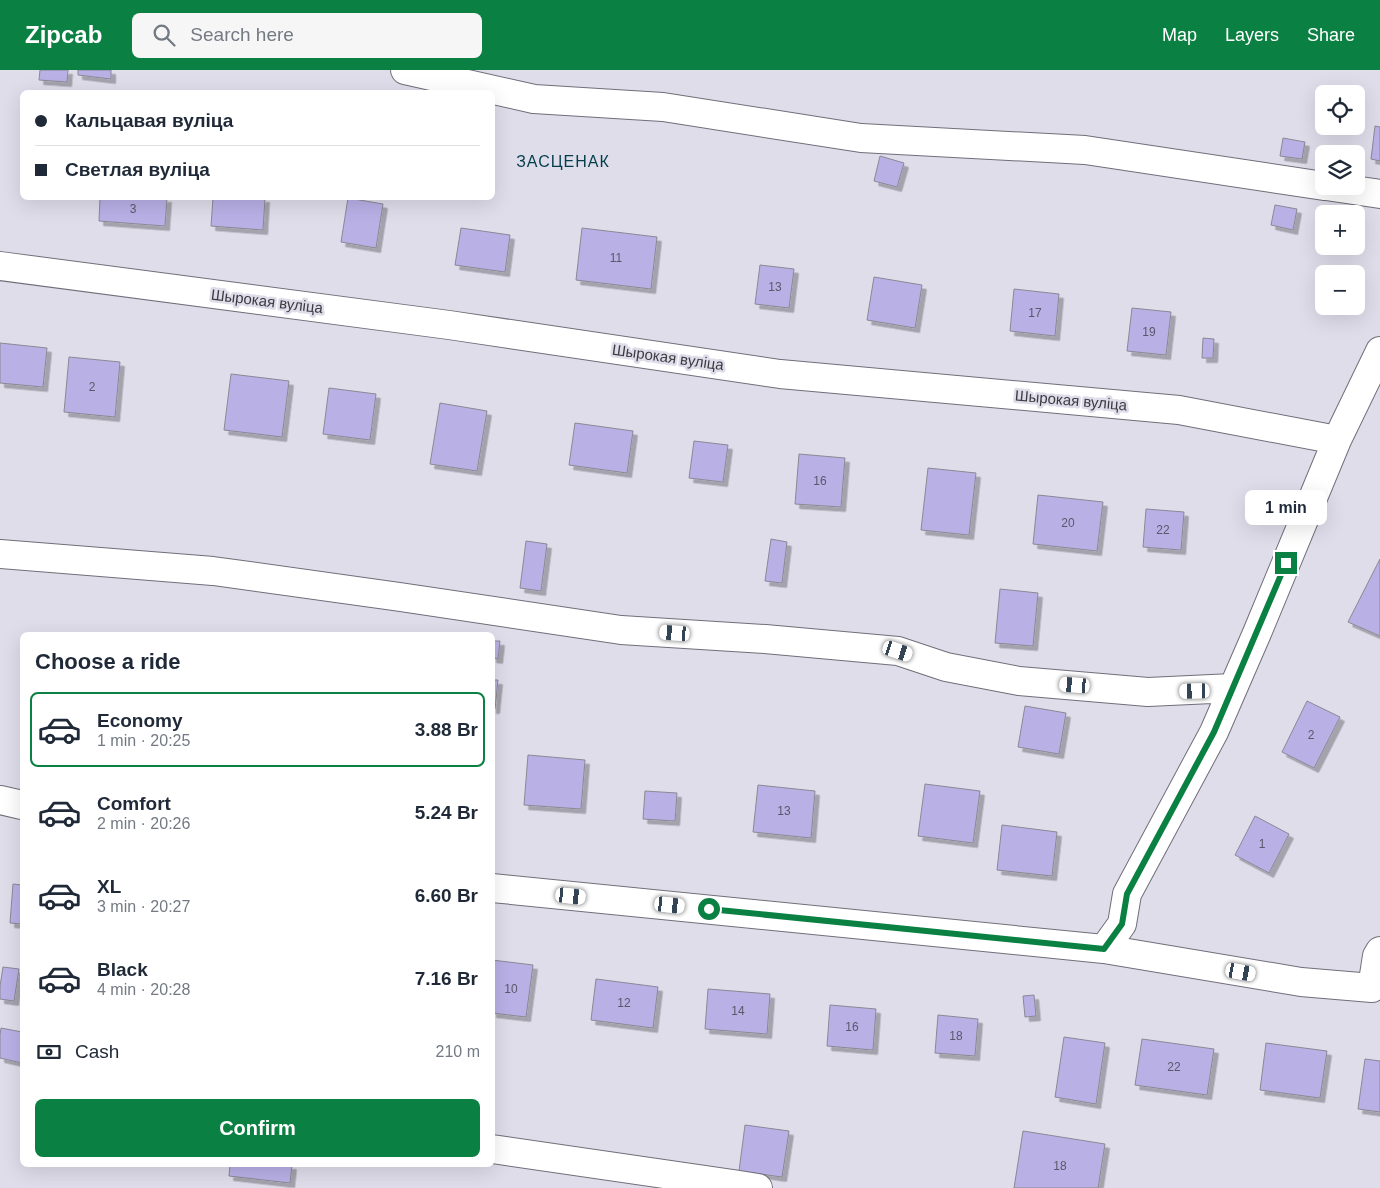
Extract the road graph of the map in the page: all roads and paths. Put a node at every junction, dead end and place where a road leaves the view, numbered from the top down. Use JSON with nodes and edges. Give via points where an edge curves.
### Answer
{"nodes":[{"id":1,"x":405,"y":70,"type":"edge"},
{"id":2,"x":1315,"y":184,"type":"edge"},
{"id":3,"x":1365,"y":192,"type":"edge"},
{"id":4,"x":1380,"y":194,"type":"edge"},
{"id":5,"x":0,"y":266,"type":"edge"},
{"id":6,"x":1380,"y":351,"type":"edge"},
{"id":7,"x":1338,"y":440,"type":"junction"},
{"id":8,"x":0,"y":554,"type":"edge"},
{"id":9,"x":1233,"y":688,"type":"junction"},
{"id":10,"x":0,"y":800,"type":"edge"},
{"id":11,"x":20,"y":805,"type":"edge"},
{"id":12,"x":495,"y":888,"type":"edge"},
{"id":13,"x":1104,"y":949,"type":"junction"},
{"id":14,"x":1380,"y":950,"type":"edge"},
{"id":15,"x":1376,"y":988,"type":"edge"},
{"id":16,"x":495,"y":1149,"type":"edge"},
{"id":17,"x":741,"y":1187,"type":"edge"}],
"edges":[{"from":1,"to":2,"type":"street","via":[[534,98],[662,107],[861,138],[1085,150]]},
{"from":3,"to":4,"type":"street"},
{"from":5,"to":7,"type":"street","name":"Шырокая вуліца","via":[[449,325],[780,374],[1179,410]]},
{"from":6,"to":7,"type":"street"},
{"from":7,"to":9,"type":"street"},
{"from":8,"to":9,"type":"street","via":[[212,571],[621,630],[898,651],[946,667],[1019,681],[1148,692]]},
{"from":9,"to":13,"type":"street","via":[[1214,732],[1127,894],[1122,924]]},
{"from":10,"to":11,"type":"street"},
{"from":12,"to":13,"type":"street"},
{"from":13,"to":15,"type":"street","via":[[1300,982]]},
{"from":14,"to":15,"type":"street"},
{"from":16,"to":17,"type":"street"}]}
